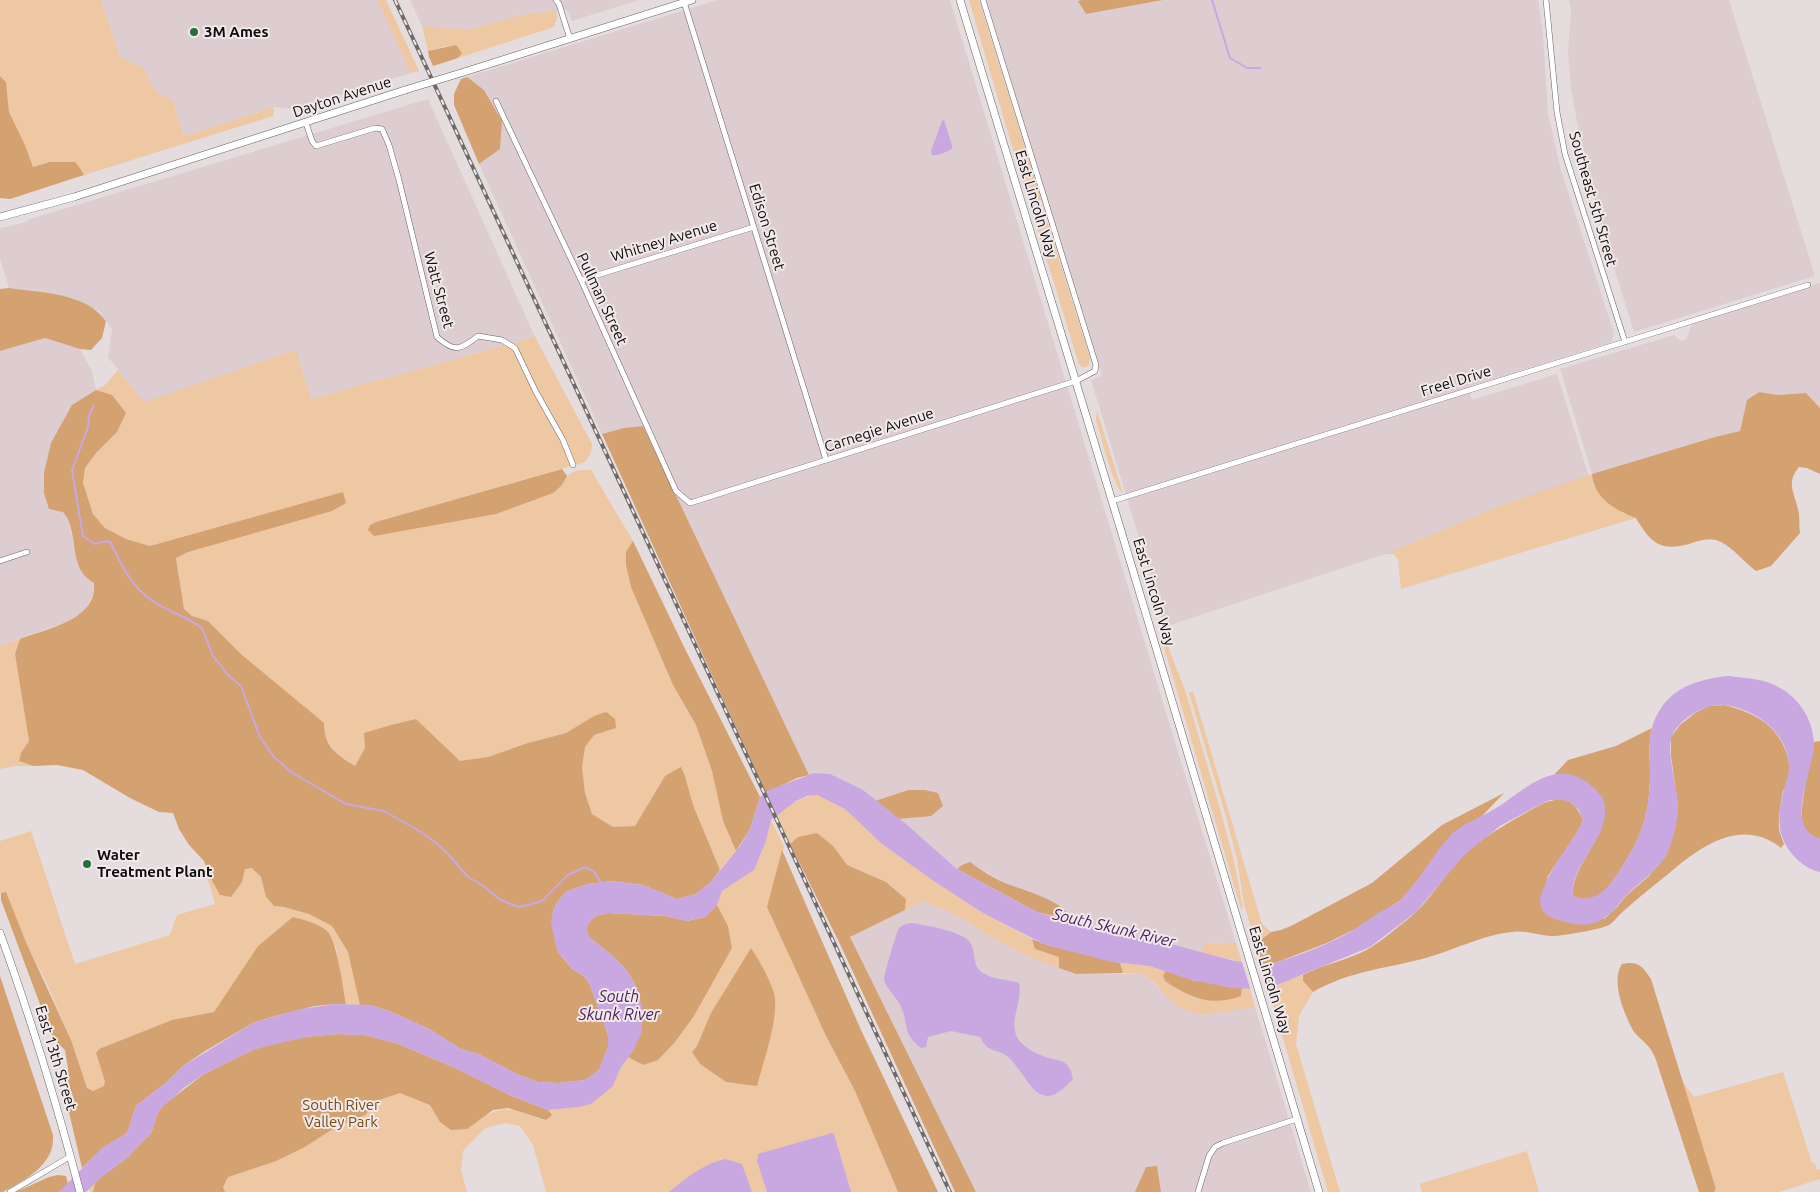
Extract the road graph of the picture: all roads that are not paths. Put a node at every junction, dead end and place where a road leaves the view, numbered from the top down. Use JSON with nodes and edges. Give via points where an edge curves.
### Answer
{"nodes":[{"id":1,"x":556,"y":0,"type":"edge"},
{"id":2,"x":960,"y":0,"type":"edge"},
{"id":3,"x":982,"y":0,"type":"edge"},
{"id":4,"x":1546,"y":0,"type":"edge"},
{"id":5,"x":688,"y":1,"type":"edge"},
{"id":6,"x":570,"y":39,"type":"junction"},
{"id":7,"x":496,"y":101,"type":"dead end"},
{"id":8,"x":306,"y":123,"type":"junction"},
{"id":9,"x":0,"y":218,"type":"edge"},
{"id":10,"x":754,"y":227,"type":"junction"},
{"id":11,"x":581,"y":280,"type":"junction"},
{"id":12,"x":1808,"y":285,"type":"dead end"},
{"id":13,"x":1624,"y":342,"type":"junction"},
{"id":14,"x":1076,"y":381,"type":"junction"},
{"id":15,"x":826,"y":460,"type":"junction"},
{"id":16,"x":572,"y":465,"type":"dead end"},
{"id":17,"x":1112,"y":501,"type":"junction"},
{"id":18,"x":690,"y":503,"type":"joint"},
{"id":19,"x":27,"y":552,"type":"dead end"},
{"id":20,"x":0,"y":561,"type":"edge"},
{"id":21,"x":0,"y":933,"type":"edge"},
{"id":22,"x":1297,"y":1119,"type":"junction"},
{"id":23,"x":71,"y":1156,"type":"junction"},
{"id":24,"x":10,"y":1192,"type":"edge"},
{"id":25,"x":80,"y":1192,"type":"edge"},
{"id":26,"x":1198,"y":1192,"type":"edge"},
{"id":27,"x":1318,"y":1192,"type":"edge"}],
"edges":[{"from":1,"to":6,"type":"street"},
{"from":2,"to":14,"type":"main road","name":"East Lincoln Way"},
{"from":3,"to":14,"type":"street","name":"Carnegie Avenue","via":[[1096,365],[1095,371]]},
{"from":4,"to":13,"type":"street","name":"Southeast 5th Street","via":[[1564,154]]},
{"from":5,"to":6,"type":"main road","name":"Dayton Avenue"},
{"from":5,"to":10,"type":"street","name":"Edison Street"},
{"from":6,"to":8,"type":"main road","name":"Dayton Avenue","bridge":true},
{"from":7,"to":11,"type":"street","name":"Pullman Street"},
{"from":8,"to":9,"type":"main road","name":"Dayton Avenue"},
{"from":8,"to":16,"type":"street","name":"Watt Street","via":[[316,146],[382,129],[389,145],[437,336],[448,347],[456,349],[478,336],[502,340],[516,348],[563,440]]},
{"from":10,"to":11,"type":"street","name":"Whitney Avenue"},
{"from":10,"to":15,"type":"street","name":"Edison Street"},
{"from":11,"to":18,"type":"street","name":"Pullman Street","via":[[676,491]]},
{"from":12,"to":13,"type":"street","name":"Freel Drive"},
{"from":13,"to":17,"type":"street","name":"Freel Drive"},
{"from":14,"to":15,"type":"street","name":"Carnegie Avenue"},
{"from":14,"to":17,"type":"main road","name":"East Lincoln Way"},
{"from":15,"to":18,"type":"street","name":"Carnegie Avenue"},
{"from":17,"to":22,"type":"main road","name":"East Lincoln Way"},
{"from":19,"to":20,"type":"street"},
{"from":21,"to":23,"type":"main road","name":"East 13th Street","via":[[20,987]]},
{"from":22,"to":26,"type":"street","via":[[1215,1147]]},
{"from":22,"to":27,"type":"main road","name":"East Lincoln Way"},
{"from":23,"to":24,"type":"street"},
{"from":23,"to":25,"type":"main road","name":"East 13th Street"}]}
